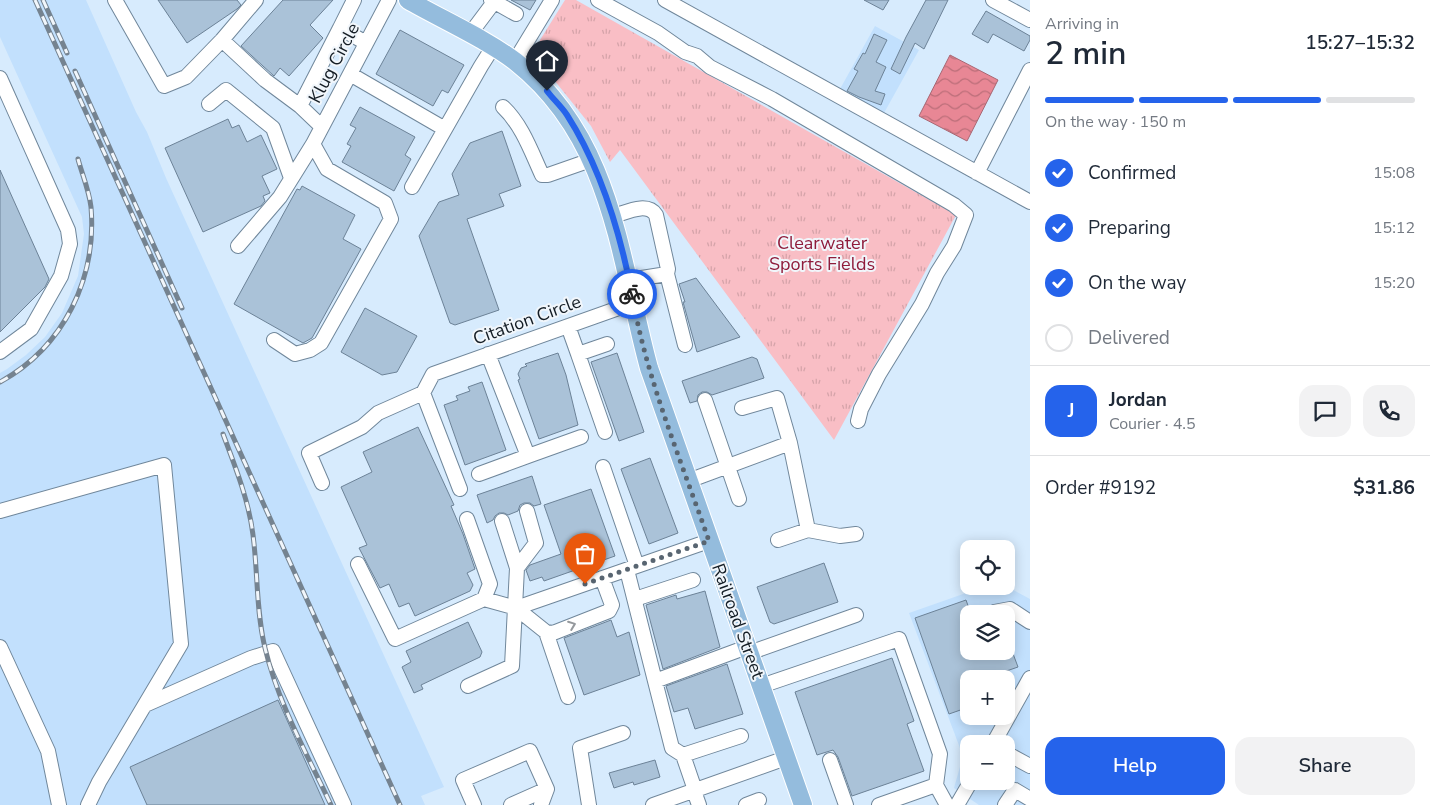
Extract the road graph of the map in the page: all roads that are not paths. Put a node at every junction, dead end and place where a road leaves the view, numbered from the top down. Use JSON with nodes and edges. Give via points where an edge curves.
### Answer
{"nodes":[{"id":1,"x":115,"y":0,"type":"edge"},
{"id":2,"x":256,"y":0,"type":"edge"},
{"id":3,"x":354,"y":0,"type":"edge"},
{"id":4,"x":389,"y":0,"type":"edge"},
{"id":5,"x":408,"y":0,"type":"edge"},
{"id":6,"x":552,"y":0,"type":"edge"},
{"id":7,"x":598,"y":0,"type":"edge"},
{"id":8,"x":665,"y":0,"type":"edge"},
{"id":9,"x":993,"y":0,"type":"edge"},
{"id":10,"x":493,"y":1,"type":"edge"},
{"id":11,"x":516,"y":14,"type":"dead end"},
{"id":12,"x":1030,"y":20,"type":"edge"},
{"id":13,"x":340,"y":28,"type":"junction"},
{"id":14,"x":470,"y":34,"type":"junction"},
{"id":15,"x":222,"y":40,"type":"junction"},
{"id":16,"x":366,"y":43,"type":"junction"},
{"id":17,"x":493,"y":47,"type":"junction"},
{"id":18,"x":515,"y":61,"type":"junction"},
{"id":19,"x":1030,"y":70,"type":"edge"},
{"id":20,"x":350,"y":74,"type":"junction"},
{"id":21,"x":0,"y":78,"type":"edge"},
{"id":22,"x":208,"y":104,"type":"dead end"},
{"id":23,"x":300,"y":106,"type":"junction"},
{"id":24,"x":502,"y":107,"type":"dead end"},
{"id":25,"x":322,"y":126,"type":"junction"},
{"id":26,"x":445,"y":129,"type":"junction"},
{"id":27,"x":313,"y":144,"type":"junction"},
{"id":28,"x":591,"y":160,"type":"junction"},
{"id":29,"x":977,"y":173,"type":"junction"},
{"id":30,"x":292,"y":178,"type":"junction"},
{"id":31,"x":412,"y":187,"type":"dead end"},
{"id":32,"x":1030,"y":202,"type":"edge"},
{"id":33,"x":613,"y":216,"type":"junction"},
{"id":34,"x":238,"y":246,"type":"dead end"},
{"id":35,"x":666,"y":274,"type":"junction"},
{"id":36,"x":629,"y":280,"type":"junction"},
{"id":37,"x":633,"y":302,"type":"junction"},
{"id":38,"x":568,"y":326,"type":"junction"},
{"id":39,"x":274,"y":340,"type":"dead end"},
{"id":40,"x":607,"y":344,"type":"dead end"},
{"id":41,"x":685,"y":345,"type":"dead end"},
{"id":42,"x":0,"y":352,"type":"edge"},
{"id":43,"x":488,"y":354,"type":"junction"},
{"id":44,"x":578,"y":354,"type":"junction"},
{"id":45,"x":423,"y":393,"type":"junction"},
{"id":46,"x":705,"y":400,"type":"dead end"},
{"id":47,"x":742,"y":408,"type":"dead end"},
{"id":48,"x":858,"y":421,"type":"dead end"},
{"id":49,"x":605,"y":432,"type":"dead end"},
{"id":50,"x":580,"y":438,"type":"dead end"},
{"id":51,"x":790,"y":443,"type":"junction"},
{"id":52,"x":528,"y":456,"type":"junction"},
{"id":53,"x":727,"y":466,"type":"junction"},
{"id":54,"x":603,"y":467,"type":"dead end"},
{"id":55,"x":479,"y":474,"type":"dead end"},
{"id":56,"x":688,"y":481,"type":"junction"},
{"id":57,"x":322,"y":484,"type":"dead end"},
{"id":58,"x":460,"y":489,"type":"dead end"},
{"id":59,"x":739,"y":499,"type":"dead end"},
{"id":60,"x":0,"y":511,"type":"edge"},
{"id":61,"x":527,"y":511,"type":"dead end"},
{"id":62,"x":467,"y":519,"type":"dead end"},
{"id":63,"x":502,"y":521,"type":"dead end"},
{"id":64,"x":808,"y":530,"type":"junction"},
{"id":65,"x":856,"y":534,"type":"dead end"},
{"id":66,"x":778,"y":540,"type":"dead end"},
{"id":67,"x":709,"y":541,"type":"junction"},
{"id":68,"x":358,"y":564,"type":"dead end"},
{"id":69,"x":517,"y":568,"type":"junction"},
{"id":70,"x":632,"y":568,"type":"junction"},
{"id":71,"x":602,"y":578,"type":"junction"},
{"id":72,"x":693,"y":580,"type":"dead end"},
{"id":73,"x":484,"y":599,"type":"junction"},
{"id":74,"x":636,"y":599,"type":"junction"},
{"id":75,"x":516,"y":608,"type":"junction"},
{"id":76,"x":1015,"y":612,"type":"edge"},
{"id":77,"x":856,"y":615,"type":"dead end"},
{"id":78,"x":1030,"y":622,"type":"edge"},
{"id":79,"x":546,"y":632,"type":"junction"},
{"id":80,"x":0,"y":647,"type":"edge"},
{"id":81,"x":748,"y":650,"type":"junction"},
{"id":82,"x":1030,"y":678,"type":"edge"},
{"id":83,"x":656,"y":681,"type":"junction"},
{"id":84,"x":468,"y":686,"type":"dead end"},
{"id":85,"x":761,"y":686,"type":"junction"},
{"id":86,"x":568,"y":698,"type":"dead end"},
{"id":87,"x":145,"y":705,"type":"junction"},
{"id":88,"x":623,"y":733,"type":"dead end"},
{"id":89,"x":998,"y":735,"type":"edge"},
{"id":90,"x":741,"y":736,"type":"dead end"},
{"id":91,"x":684,"y":755,"type":"junction"},
{"id":92,"x":786,"y":758,"type":"junction"},
{"id":93,"x":1015,"y":758,"type":"edge"},
{"id":94,"x":830,"y":760,"type":"dead end"},
{"id":95,"x":1030,"y":766,"type":"edge"},
{"id":96,"x":936,"y":785,"type":"junction"},
{"id":97,"x":546,"y":789,"type":"junction"},
{"id":98,"x":695,"y":790,"type":"junction"},
{"id":99,"x":966,"y":790,"type":"edge"},
{"id":100,"x":1030,"y":799,"type":"edge"},
{"id":101,"x":657,"y":804,"type":"edge"},
{"id":102,"x":59,"y":805,"type":"edge"},
{"id":103,"x":88,"y":805,"type":"edge"},
{"id":104,"x":344,"y":805,"type":"edge"},
{"id":105,"x":474,"y":805,"type":"edge"},
{"id":106,"x":511,"y":805,"type":"edge"},
{"id":107,"x":541,"y":805,"type":"edge"},
{"id":108,"x":589,"y":805,"type":"edge"},
{"id":109,"x":699,"y":805,"type":"edge"},
{"id":110,"x":803,"y":805,"type":"edge"},
{"id":111,"x":846,"y":805,"type":"edge"},
{"id":112,"x":879,"y":805,"type":"edge"},
{"id":113,"x":947,"y":805,"type":"edge"},
{"id":114,"x":957,"y":805,"type":"edge"},
{"id":115,"x":1005,"y":805,"type":"edge"}],
"edges":[{"from":1,"to":15,"type":"street","via":[[164,86],[186,77]]},
{"from":2,"to":15,"type":"street"},
{"from":3,"to":13,"type":"street"},
{"from":4,"to":16,"type":"street","name":"Klug Circle"},
{"from":5,"to":14,"type":"main road","name":"Railroad Street"},
{"from":6,"to":18,"type":"street"},
{"from":7,"to":48,"type":"street","via":[[697,56],[710,67],[772,98],[859,149],[954,205],[966,216],[954,246],[879,374]]},
{"from":8,"to":29,"type":"street"},
{"from":9,"to":12,"type":"street"},
{"from":10,"to":11,"type":"street"},
{"from":10,"to":14,"type":"street"},
{"from":13,"to":16,"type":"street"},
{"from":13,"to":23,"type":"street"},
{"from":14,"to":17,"type":"main road","name":"Railroad Street"},
{"from":15,"to":23,"type":"street","via":[[265,80]]},
{"from":16,"to":20,"type":"street","name":"Klug Circle"},
{"from":17,"to":18,"type":"main road","name":"Railroad Street"},
{"from":17,"to":26,"type":"street"},
{"from":18,"to":28,"type":"main road","name":"Railroad Street","via":[[566,113]]},
{"from":19,"to":29,"type":"street"},
{"from":20,"to":25,"type":"street","name":"Klug Circle"},
{"from":20,"to":26,"type":"street"},
{"from":21,"to":42,"type":"street","via":[[68,230],[70,244],[61,276],[31,329]]},
{"from":22,"to":30,"type":"street","via":[[226,90],[273,128]]},
{"from":23,"to":25,"type":"street"},
{"from":24,"to":28,"type":"street","via":[[512,115],[523,133],[542,175]]},
{"from":25,"to":27,"type":"street","name":"Klug Circle"},
{"from":26,"to":31,"type":"street"},
{"from":27,"to":30,"type":"street","name":"Klug Circle"},
{"from":27,"to":39,"type":"street","via":[[327,169],[385,202],[391,219],[321,343],[295,354]]},
{"from":28,"to":33,"type":"main road","name":"Railroad Street"},
{"from":29,"to":32,"type":"street"},
{"from":30,"to":34,"type":"street","name":"Klug Circle"},
{"from":33,"to":35,"type":"street","via":[[641,208],[654,211],[668,269]]},
{"from":33,"to":36,"type":"main road","name":"Railroad Street"},
{"from":35,"to":36,"type":"street"},
{"from":35,"to":41,"type":"street"},
{"from":36,"to":37,"type":"main road","name":"Railroad Street"},
{"from":37,"to":38,"type":"street","name":"Citation Circle"},
{"from":37,"to":56,"type":"main road","name":"Railroad Street","via":[[649,368]]},
{"from":38,"to":43,"type":"street","name":"Citation Circle"},
{"from":38,"to":44,"type":"street"},
{"from":40,"to":44,"type":"street"},
{"from":43,"to":45,"type":"street","name":"Citation Circle","via":[[433,374]]},
{"from":43,"to":52,"type":"street"},
{"from":44,"to":49,"type":"street"},
{"from":45,"to":57,"type":"street","via":[[378,413],[362,427],[309,454]]},
{"from":45,"to":58,"type":"street"},
{"from":46,"to":53,"type":"street"},
{"from":47,"to":51,"type":"street","via":[[777,398]]},
{"from":50,"to":52,"type":"street"},
{"from":51,"to":53,"type":"street"},
{"from":51,"to":64,"type":"street"},
{"from":52,"to":55,"type":"street"},
{"from":53,"to":56,"type":"street"},
{"from":53,"to":59,"type":"street"},
{"from":54,"to":70,"type":"street"},
{"from":56,"to":67,"type":"main road","name":"Railroad Street"},
{"from":60,"to":87,"type":"street","via":[[164,465],[181,644]]},
{"from":61,"to":69,"type":"street","via":[[536,542]]},
{"from":62,"to":73,"type":"street","via":[[490,584]]},
{"from":63,"to":69,"type":"street"},
{"from":64,"to":65,"type":"street","via":[[840,536]]},
{"from":64,"to":66,"type":"street"},
{"from":67,"to":70,"type":"street"},
{"from":67,"to":81,"type":"main road","name":"Railroad Street"},
{"from":68,"to":73,"type":"street","via":[[395,638]]},
{"from":69,"to":75,"type":"street"},
{"from":70,"to":71,"type":"street"},
{"from":70,"to":74,"type":"street"},
{"from":71,"to":75,"type":"street"},
{"from":79,"to":71,"type":"street","one_way":true,"via":[[553,633],[608,611],[612,604]]},
{"from":72,"to":74,"type":"street"},
{"from":73,"to":75,"type":"street"},
{"from":74,"to":83,"type":"street"},
{"from":75,"to":79,"type":"street"},
{"from":75,"to":84,"type":"street","via":[[512,666]]},
{"from":76,"to":78,"type":"street"},
{"from":77,"to":81,"type":"street"},
{"from":79,"to":86,"type":"street"},
{"from":80,"to":102,"type":"street","via":[[48,751]]},
{"from":81,"to":83,"type":"street"},
{"from":81,"to":85,"type":"main road","name":"Railroad Street"},
{"from":82,"to":89,"type":"street"},
{"from":83,"to":91,"type":"street","via":[[672,748]]},
{"from":85,"to":92,"type":"main road","name":"Railroad Street"},
{"from":85,"to":96,"type":"street","via":[[899,639],[940,754]]},
{"from":87,"to":103,"type":"street"},
{"from":87,"to":104,"type":"street","via":[[273,651]]},
{"from":88,"to":108,"type":"street","via":[[580,748]]},
{"from":90,"to":91,"type":"street"},
{"from":91,"to":98,"type":"street"},
{"from":92,"to":98,"type":"street"},
{"from":92,"to":110,"type":"main road","name":"Railroad Street"},
{"from":93,"to":95,"type":"street"},
{"from":94,"to":111,"type":"street"},
{"from":96,"to":112,"type":"street"},
{"from":96,"to":113,"type":"street"},
{"from":97,"to":105,"type":"street","via":[[530,751],[463,780]]},
{"from":97,"to":106,"type":"street"},
{"from":97,"to":107,"type":"street"},
{"from":98,"to":101,"type":"street"},
{"from":98,"to":109,"type":"street"},
{"from":99,"to":114,"type":"street"},
{"from":100,"to":115,"type":"street","via":[[1015,790]]}]}
